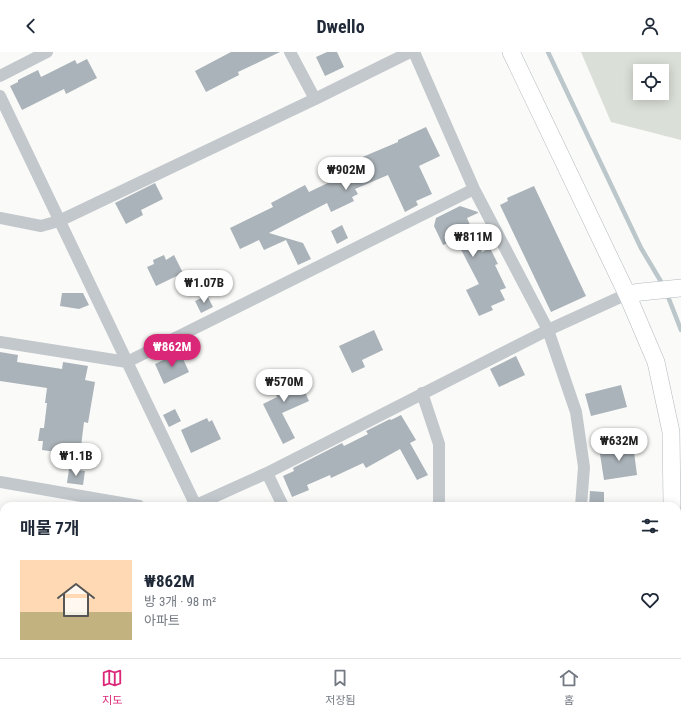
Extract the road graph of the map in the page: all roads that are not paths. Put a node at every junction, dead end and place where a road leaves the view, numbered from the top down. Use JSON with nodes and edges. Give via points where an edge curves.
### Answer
{"nodes":[{"id":1,"x":47,"y":52,"type":"edge"},
{"id":2,"x":290,"y":52,"type":"edge"},
{"id":3,"x":410,"y":52,"type":"edge"},
{"id":4,"x":414,"y":52,"type":"edge"},
{"id":5,"x":511,"y":52,"type":"edge"},
{"id":6,"x":0,"y":76,"type":"edge"},
{"id":7,"x":0,"y":96,"type":"edge"},
{"id":8,"x":315,"y":99,"type":"junction"},
{"id":9,"x":474,"y":189,"type":"junction"},
{"id":10,"x":0,"y":218,"type":"edge"},
{"id":11,"x":59,"y":221,"type":"junction"},
{"id":12,"x":681,"y":288,"type":"edge"},
{"id":13,"x":634,"y":293,"type":"junction"},
{"id":14,"x":548,"y":330,"type":"junction"},
{"id":15,"x":0,"y":342,"type":"edge"},
{"id":16,"x":127,"y":362,"type":"junction"},
{"id":17,"x":422,"y":393,"type":"junction"},
{"id":18,"x":267,"y":473,"type":"junction"},
{"id":19,"x":0,"y":482,"type":"edge"},
{"id":20,"x":116,"y":502,"type":"edge"},
{"id":21,"x":193,"y":502,"type":"edge"},
{"id":22,"x":204,"y":502,"type":"edge"},
{"id":23,"x":281,"y":502,"type":"edge"},
{"id":24,"x":439,"y":502,"type":"edge"},
{"id":25,"x":581,"y":502,"type":"edge"},
{"id":26,"x":672,"y":502,"type":"edge"}],
"edges":[{"from":1,"to":6,"type":"street"},
{"from":2,"to":8,"type":"street"},
{"from":3,"to":8,"type":"street"},
{"from":4,"to":9,"type":"street"},
{"from":5,"to":13,"type":"street"},
{"from":7,"to":11,"type":"street"},
{"from":8,"to":11,"type":"street"},
{"from":9,"to":14,"type":"street"},
{"from":9,"to":16,"type":"street"},
{"from":10,"to":11,"type":"street","via":[[41,226]]},
{"from":11,"to":16,"type":"street"},
{"from":12,"to":13,"type":"street"},
{"from":13,"to":14,"type":"street"},
{"from":13,"to":26,"type":"street","via":[[656,362],[671,432]]},
{"from":14,"to":17,"type":"street"},
{"from":14,"to":25,"type":"street","via":[[576,412],[584,467]]},
{"from":15,"to":16,"type":"street"},
{"from":16,"to":21,"type":"street"},
{"from":17,"to":18,"type":"street"},
{"from":17,"to":24,"type":"street","via":[[439,444]]},
{"from":18,"to":22,"type":"street"},
{"from":18,"to":23,"type":"street"},
{"from":19,"to":20,"type":"street"}]}
